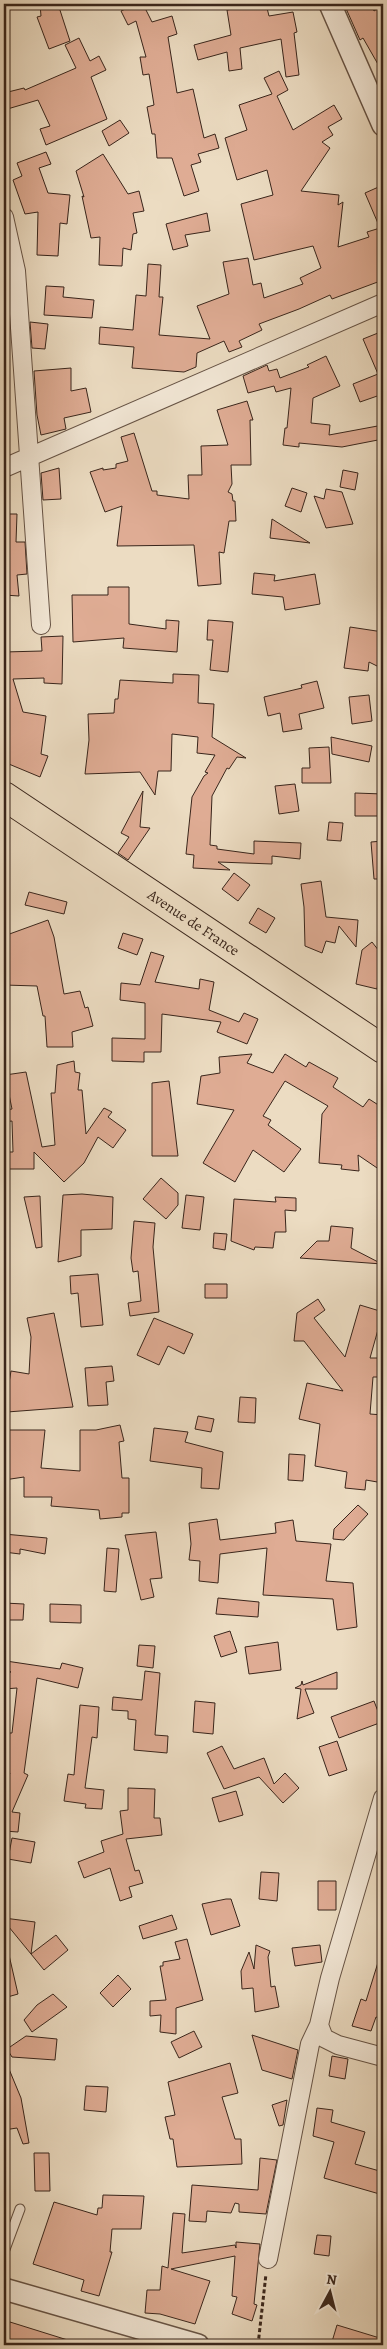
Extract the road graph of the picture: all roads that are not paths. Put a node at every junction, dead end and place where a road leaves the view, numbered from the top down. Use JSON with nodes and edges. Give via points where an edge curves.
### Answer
{"nodes":[{"id":1,"x":330,"y":4,"type":"edge"},
{"id":2,"x":383,"y":125,"type":"edge"},
{"id":3,"x":4,"y":217,"type":"edge"},
{"id":4,"x":383,"y":303,"type":"edge"},
{"id":5,"x":28,"y":459,"type":"junction"},
{"id":6,"x":4,"y":468,"type":"edge"},
{"id":7,"x":41,"y":625,"type":"dead end"},
{"id":8,"x":4,"y":796,"type":"edge"},
{"id":9,"x":383,"y":1049,"type":"edge"},
{"id":10,"x":383,"y":1798,"type":"edge"},
{"id":11,"x":320,"y":2026,"type":"junction"},
{"id":12,"x":383,"y":2057,"type":"edge"},
{"id":13,"x":20,"y":2209,"type":"dead end"},
{"id":14,"x":4,"y":2252,"type":"edge"},
{"id":15,"x":268,"y":2259,"type":"road end"},
{"id":16,"x":4,"y":2289,"type":"edge"},
{"id":17,"x":198,"y":2345,"type":"edge"}],
"edges":[{"from":1,"to":2,"type":"street"},
{"from":3,"to":5,"type":"street","via":[[16,271]]},
{"from":4,"to":5,"type":"street"},
{"from":5,"to":6,"type":"street"},
{"from":5,"to":7,"type":"street"},
{"from":8,"to":9,"type":"main road","name":"Avenue de France"},
{"from":10,"to":11,"type":"street","via":[[330,1978]]},
{"from":11,"to":12,"type":"street","via":[[324,2038],[338,2045]]},
{"from":11,"to":15,"type":"street","via":[[310,2044]]},
{"from":13,"to":14,"type":"lane"},
{"from":16,"to":17,"type":"street"}]}
